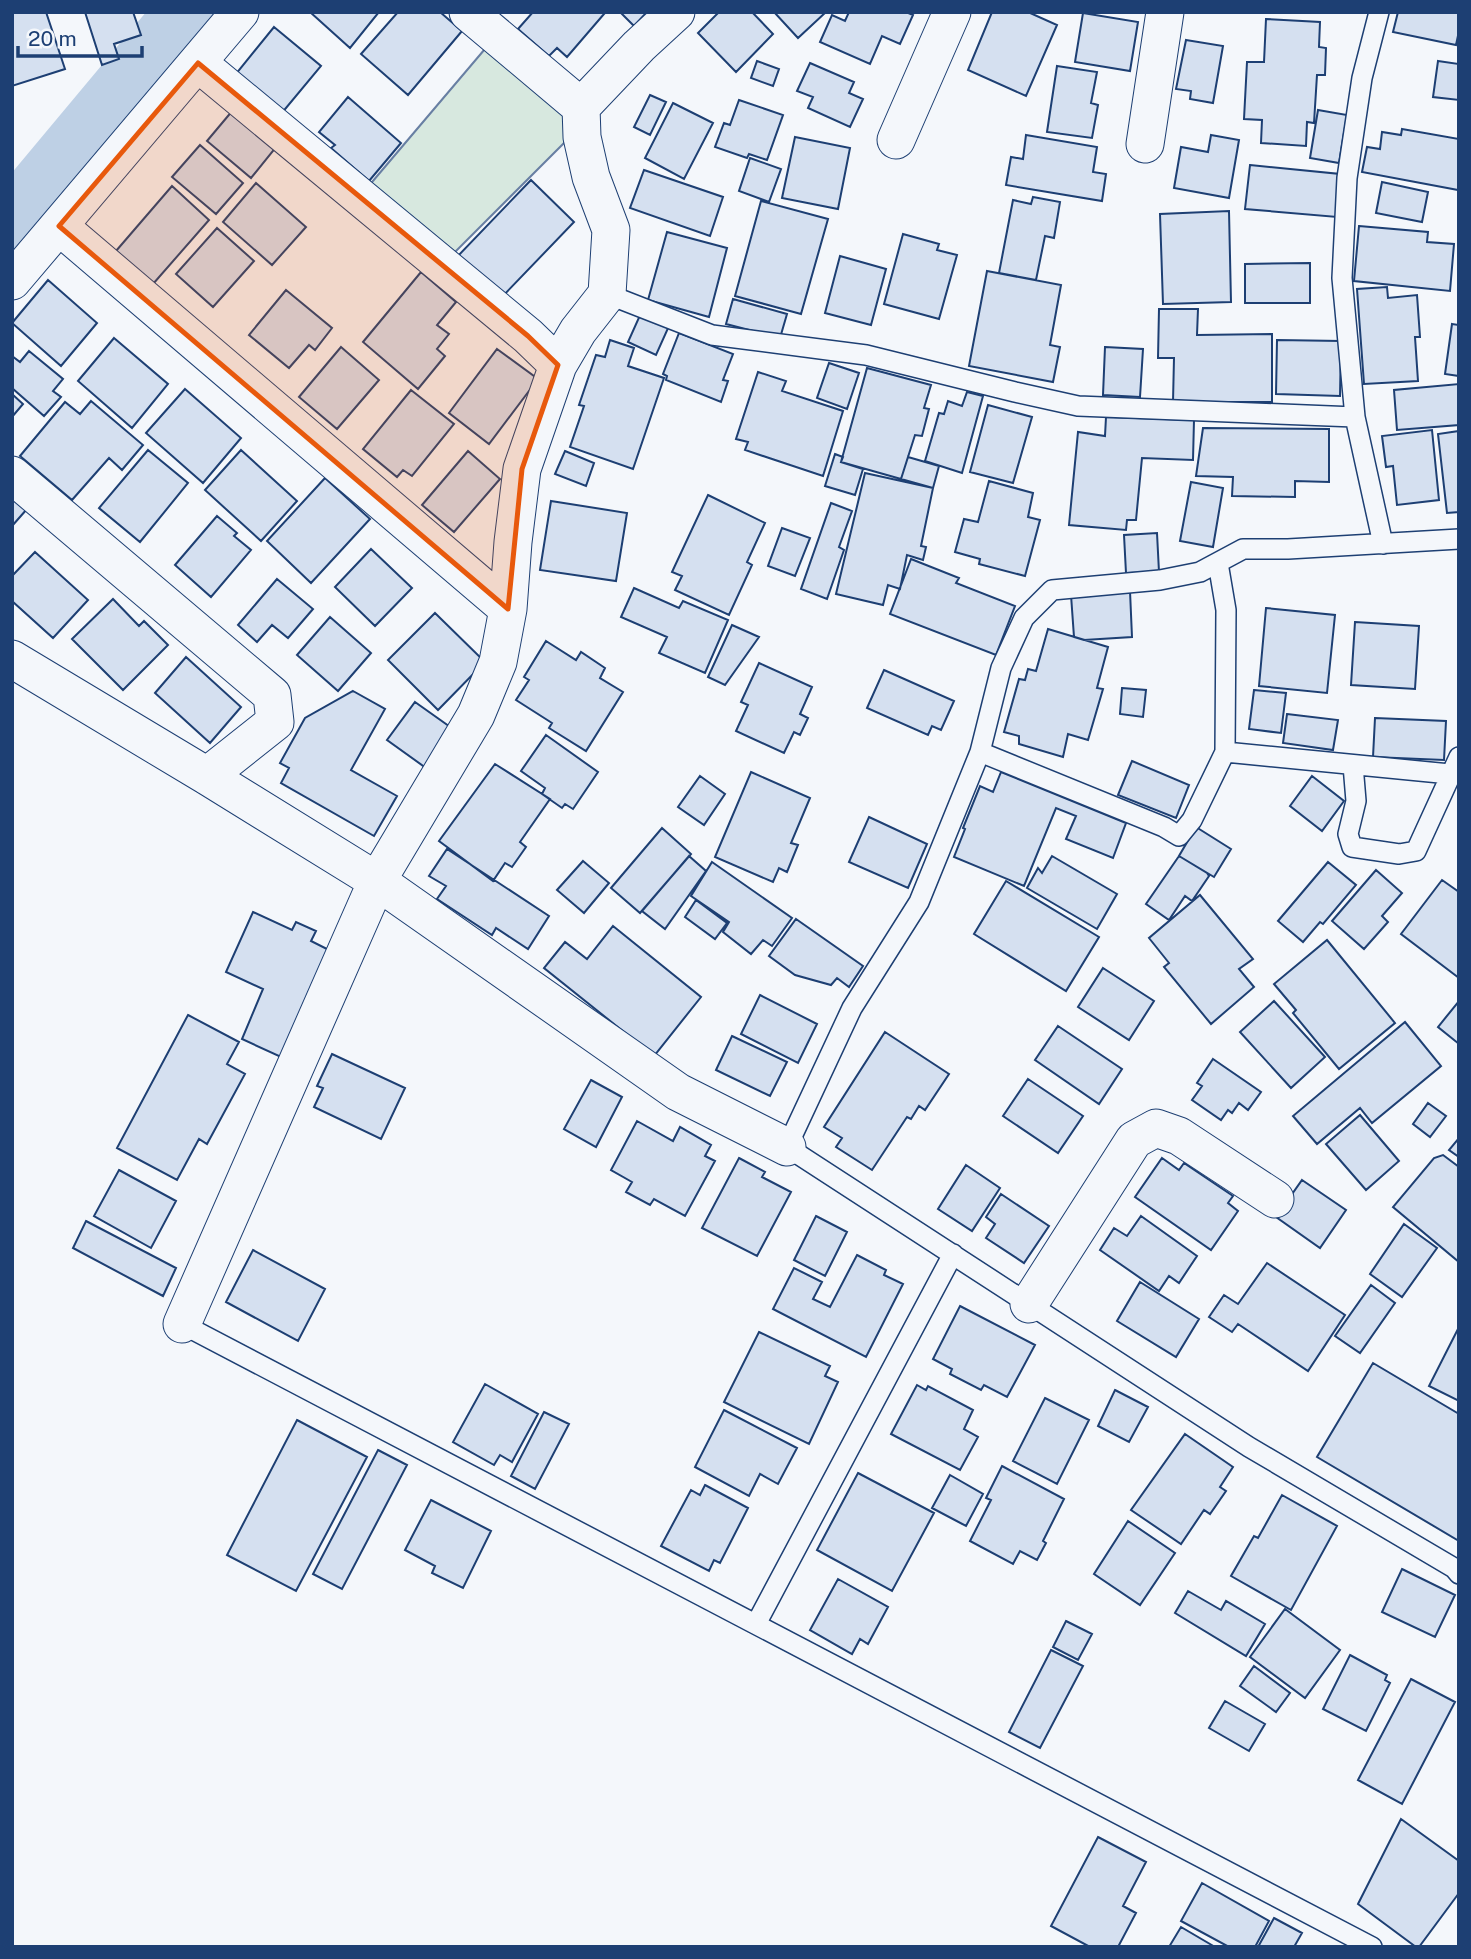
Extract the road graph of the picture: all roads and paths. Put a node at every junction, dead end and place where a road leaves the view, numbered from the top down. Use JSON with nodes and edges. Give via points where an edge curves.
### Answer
{"nodes":[{"id":1,"x":240,"y":12,"type":"edge"},
{"id":2,"x":468,"y":12,"type":"edge"},
{"id":3,"x":676,"y":12,"type":"edge"},
{"id":4,"x":952,"y":12,"type":"edge"},
{"id":5,"x":1166,"y":12,"type":"edge"},
{"id":6,"x":1379,"y":12,"type":"edge"},
{"id":7,"x":198,"y":63,"type":"junction"},
{"id":8,"x":581,"y":107,"type":"junction"},
{"id":9,"x":896,"y":140,"type":"dead end"},
{"id":10,"x":1145,"y":144,"type":"dead end"},
{"id":11,"x":59,"y":226,"type":"junction"},
{"id":12,"x":12,"y":281,"type":"edge"},
{"id":13,"x":607,"y":294,"type":"junction"},
{"id":14,"x":558,"y":365,"type":"junction"},
{"id":15,"x":1355,"y":417,"type":"junction"},
{"id":16,"x":12,"y":475,"type":"edge"},
{"id":17,"x":1459,"y":539,"type":"edge"},
{"id":18,"x":1383,"y":544,"type":"junction"},
{"id":19,"x":1218,"y":563,"type":"junction"},
{"id":20,"x":508,"y":609,"type":"junction"},
{"id":21,"x":12,"y":659,"type":"edge"},
{"id":22,"x":980,"y":752,"type":"junction"},
{"id":23,"x":1225,"y":752,"type":"junction"},
{"id":24,"x":1353,"y":765,"type":"junction"},
{"id":25,"x":1454,"y":766,"type":"edge"},
{"id":26,"x":207,"y":776,"type":"junction"},
{"id":27,"x":377,"y":881,"type":"junction"},
{"id":28,"x":787,"y":1147,"type":"junction"},
{"id":29,"x":1275,"y":1199,"type":"dead end"},
{"id":30,"x":953,"y":1254,"type":"junction"},
{"id":31,"x":1029,"y":1304,"type":"junction"},
{"id":32,"x":182,"y":1324,"type":"joint"},
{"id":33,"x":1459,"y":1574,"type":"edge"},
{"id":34,"x":756,"y":1624,"type":"junction"},
{"id":35,"x":1372,"y":1947,"type":"edge"}],
"edges":[{"from":1,"to":7,"type":"street"},
{"from":2,"to":8,"type":"street"},
{"from":3,"to":8,"type":"street"},
{"from":4,"to":9,"type":"street"},
{"from":5,"to":10,"type":"street"},
{"from":6,"to":15,"type":"lane","via":[[1362,78],[1347,178],[1342,278]]},
{"from":7,"to":11,"type":"street"},
{"from":7,"to":14,"type":"street"},
{"from":8,"to":13,"type":"street","via":[[591,177],[611,230]]},
{"from":11,"to":12,"type":"street"},
{"from":11,"to":20,"type":"street"},
{"from":13,"to":14,"type":"street"},
{"from":13,"to":15,"type":"lane","via":[[712,335],[866,355],[1078,405]]},
{"from":14,"to":20,"type":"street","via":[[522,469]]},
{"from":15,"to":18,"type":"lane"},
{"from":16,"to":26,"type":"street","via":[[272,695],[275,722]]},
{"from":17,"to":18,"type":"lane"},
{"from":18,"to":19,"type":"lane","via":[[1243,549]]},
{"from":19,"to":22,"type":"lane","via":[[1200,572],[1160,580],[1052,590],[1024,618],[1001,668]]},
{"from":19,"to":23,"type":"lane","via":[[1226,610]]},
{"from":20,"to":27,"type":"street","via":[[498,662],[476,715]]},
{"from":21,"to":26,"type":"street"},
{"from":22,"to":23,"type":"lane","via":[[1179,836],[1192,820]]},
{"from":22,"to":28,"type":"lane","via":[[919,902],[852,1008]]},
{"from":23,"to":24,"type":"lane"},
{"from":24,"to":25,"type":"lane"},
{"from":24,"to":25,"type":"lane","via":[[1356,802],[1348,834],[1352,847],[1399,854],[1416,851]]},
{"from":26,"to":27,"type":"street"},
{"from":27,"to":28,"type":"street","via":[[678,1093]]},
{"from":27,"to":32,"type":"street"},
{"from":28,"to":30,"type":"lane"},
{"from":29,"to":31,"type":"street","via":[[1179,1136],[1156,1128],[1134,1140]]},
{"from":30,"to":31,"type":"lane"},
{"from":30,"to":34,"type":"lane"},
{"from":31,"to":33,"type":"lane","via":[[1249,1447]]},
{"from":32,"to":34,"type":"lane"},
{"from":34,"to":35,"type":"lane"}]}
